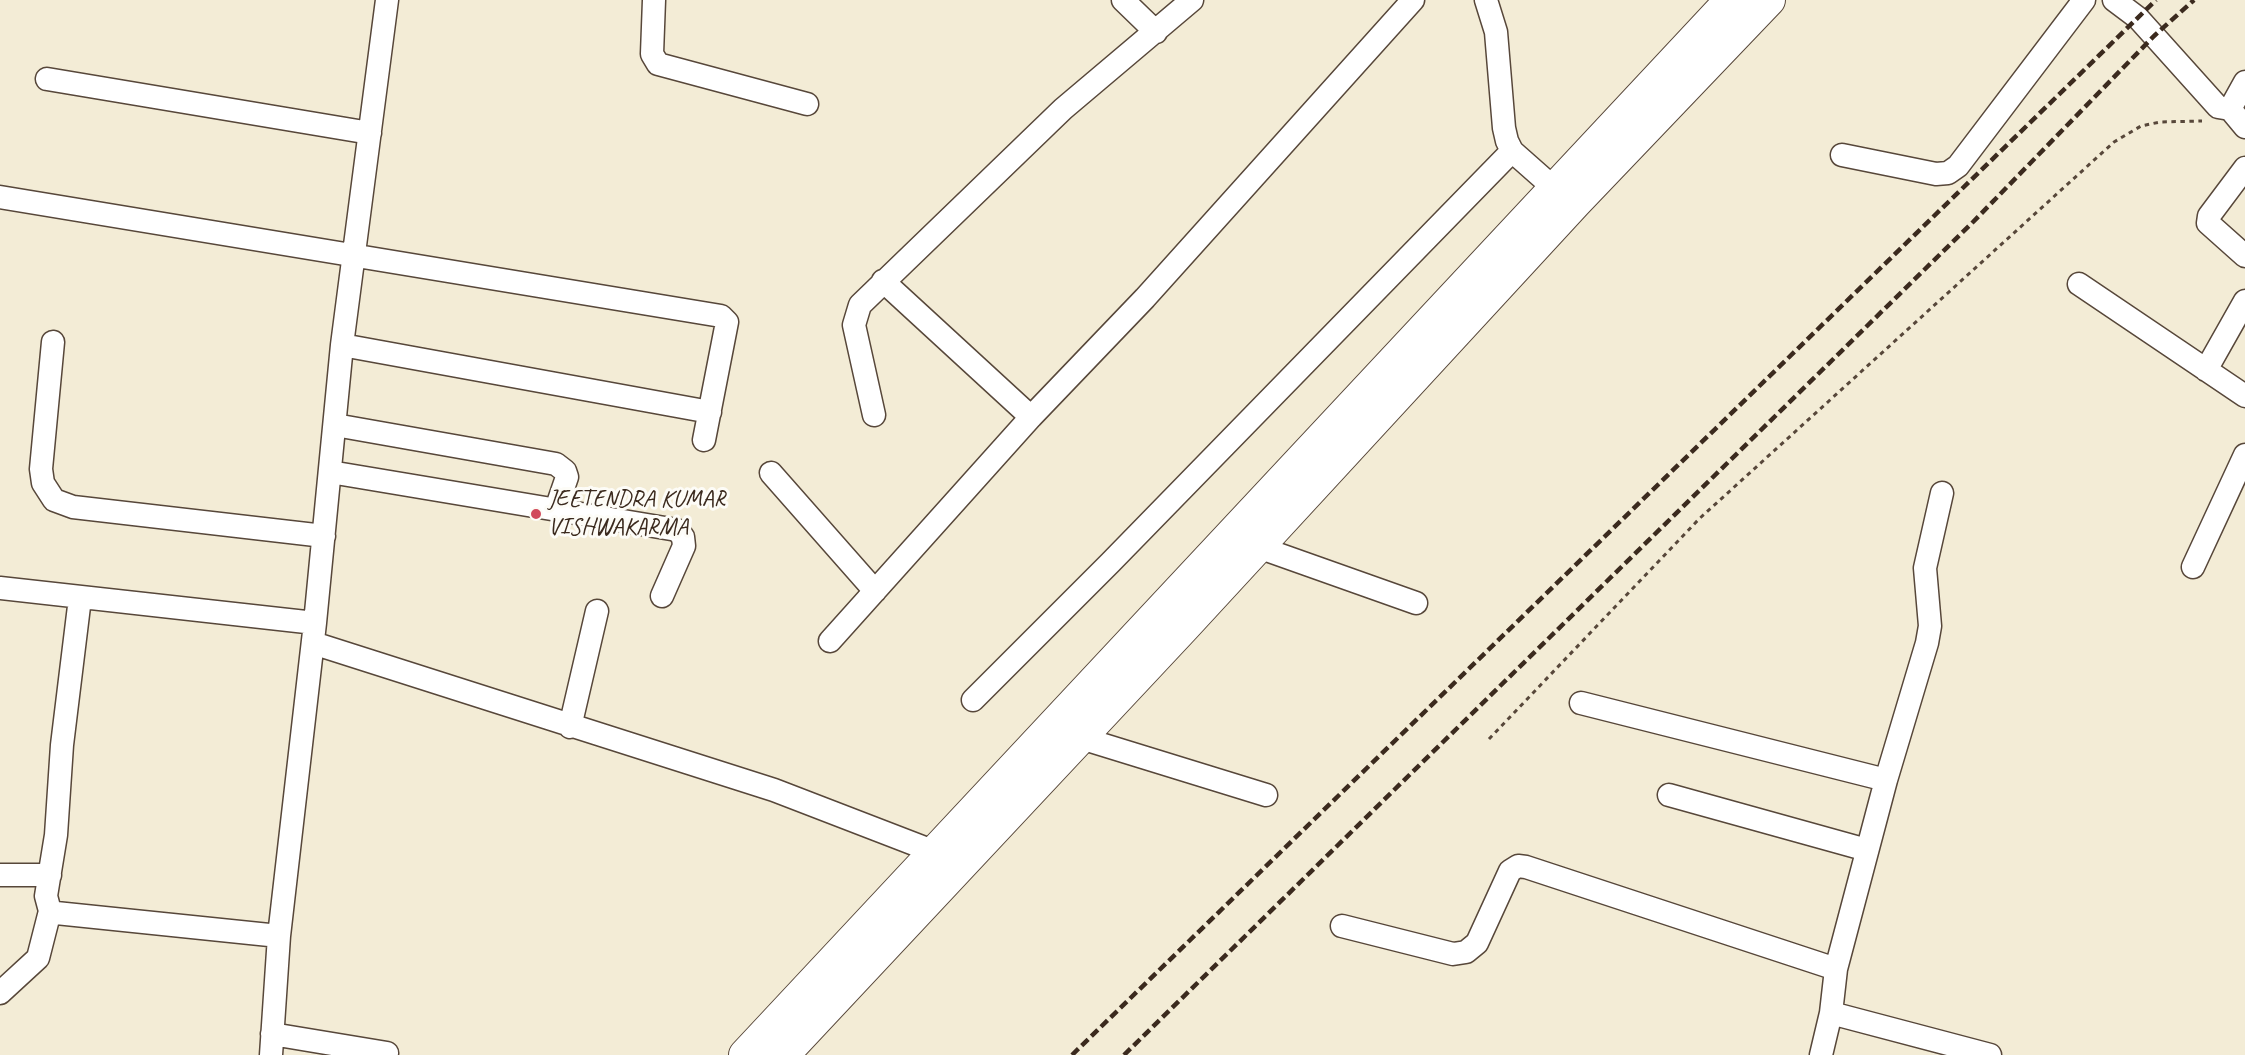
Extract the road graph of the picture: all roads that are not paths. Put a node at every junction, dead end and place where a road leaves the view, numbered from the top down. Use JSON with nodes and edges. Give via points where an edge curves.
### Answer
{"nodes":[{"id":1,"x":387,"y":0,"type":"edge"},
{"id":2,"x":654,"y":0,"type":"edge"},
{"id":3,"x":1123,"y":0,"type":"edge"},
{"id":4,"x":1192,"y":0,"type":"edge"},
{"id":5,"x":1413,"y":0,"type":"edge"},
{"id":6,"x":1486,"y":0,"type":"edge"},
{"id":7,"x":1731,"y":0,"type":"edge"},
{"id":8,"x":1769,"y":0,"type":"edge"},
{"id":9,"x":2084,"y":0,"type":"edge"},
{"id":10,"x":2114,"y":0,"type":"edge"},
{"id":11,"x":1156,"y":32,"type":"junction"},
{"id":12,"x":47,"y":79,"type":"dead end"},
{"id":13,"x":2245,"y":82,"type":"edge"},
{"id":14,"x":807,"y":104,"type":"dead end"},
{"id":15,"x":2238,"y":118,"type":"edge"},
{"id":16,"x":370,"y":133,"type":"junction"},
{"id":17,"x":1512,"y":151,"type":"junction"},
{"id":18,"x":1842,"y":155,"type":"dead end"},
{"id":19,"x":2245,"y":168,"type":"edge"},
{"id":20,"x":1555,"y":189,"type":"junction"},
{"id":21,"x":0,"y":196,"type":"edge"},
{"id":22,"x":354,"y":253,"type":"junction"},
{"id":23,"x":2245,"y":256,"type":"edge"},
{"id":24,"x":883,"y":281,"type":"junction"},
{"id":25,"x":2079,"y":284,"type":"dead end"},
{"id":26,"x":2245,"y":301,"type":"edge"},
{"id":27,"x":53,"y":342,"type":"dead end"},
{"id":28,"x":342,"y":345,"type":"junction"},
{"id":29,"x":2206,"y":370,"type":"junction"},
{"id":30,"x":2245,"y":396,"type":"edge"},
{"id":31,"x":710,"y":412,"type":"junction"},
{"id":32,"x":874,"y":415,"type":"dead end"},
{"id":33,"x":1030,"y":417,"type":"junction"},
{"id":34,"x":335,"y":425,"type":"junction"},
{"id":35,"x":704,"y":440,"type":"dead end"},
{"id":36,"x":2245,"y":455,"type":"edge"},
{"id":37,"x":330,"y":472,"type":"junction"},
{"id":38,"x":771,"y":473,"type":"dead end"},
{"id":39,"x":1942,"y":493,"type":"dead end"},
{"id":40,"x":556,"y":509,"type":"junction"},
{"id":41,"x":324,"y":536,"type":"junction"},
{"id":42,"x":1258,"y":547,"type":"junction"},
{"id":43,"x":2193,"y":567,"type":"dead end"},
{"id":44,"x":0,"y":588,"type":"edge"},
{"id":45,"x":875,"y":591,"type":"junction"},
{"id":46,"x":662,"y":596,"type":"dead end"},
{"id":47,"x":80,"y":598,"type":"junction"},
{"id":48,"x":1416,"y":603,"type":"dead end"},
{"id":49,"x":597,"y":610,"type":"dead end"},
{"id":50,"x":314,"y":633,"type":"junction"},
{"id":51,"x":830,"y":641,"type":"dead end"},
{"id":52,"x":973,"y":700,"type":"dead end"},
{"id":53,"x":1581,"y":703,"type":"dead end"},
{"id":54,"x":570,"y":727,"type":"junction"},
{"id":55,"x":1081,"y":738,"type":"junction"},
{"id":56,"x":1886,"y":780,"type":"junction"},
{"id":57,"x":1266,"y":795,"type":"dead end"},
{"id":58,"x":1669,"y":795,"type":"dead end"},
{"id":59,"x":1867,"y":850,"type":"junction"},
{"id":60,"x":935,"y":852,"type":"junction"},
{"id":61,"x":0,"y":875,"type":"edge"},
{"id":62,"x":50,"y":875,"type":"junction"},
{"id":63,"x":50,"y":910,"type":"junction"},
{"id":64,"x":1342,"y":926,"type":"dead end"},
{"id":65,"x":279,"y":936,"type":"junction"},
{"id":66,"x":1836,"y":969,"type":"junction"},
{"id":67,"x":0,"y":993,"type":"edge"},
{"id":68,"x":1830,"y":1013,"type":"junction"},
{"id":69,"x":272,"y":1044,"type":"edge"},
{"id":70,"x":387,"y":1053,"type":"dead end"},
{"id":71,"x":745,"y":1055,"type":"edge"},
{"id":72,"x":783,"y":1055,"type":"edge"},
{"id":73,"x":1821,"y":1055,"type":"edge"},
{"id":74,"x":1990,"y":1055,"type":"edge"}],
"edges":[{"from":1,"to":16,"type":"street"},
{"from":2,"to":14,"type":"street","via":[[652,54],[658,64]]},
{"from":3,"to":11,"type":"street"},
{"from":4,"to":11,"type":"street"},
{"from":5,"to":33,"type":"street","via":[[1145,298]]},
{"from":6,"to":17,"type":"street","via":[[1496,32],[1504,128]]},
{"from":7,"to":20,"type":"highway"},
{"from":8,"to":42,"type":"highway","via":[[1575,203]]},
{"from":9,"to":18,"type":"street","via":[[1953,170],[1935,174]]},
{"from":10,"to":15,"type":"street","via":[[2138,18],[2218,106]]},
{"from":11,"to":24,"type":"street","via":[[1063,110]]},
{"from":12,"to":16,"type":"street"},
{"from":13,"to":15,"type":"street"},
{"from":16,"to":22,"type":"street"},
{"from":17,"to":20,"type":"street"},
{"from":17,"to":52,"type":"street"},
{"from":19,"to":23,"type":"street","via":[[2209,216],[2208,223]]},
{"from":20,"to":60,"type":"highway"},
{"from":21,"to":22,"type":"street"},
{"from":22,"to":28,"type":"street"},
{"from":22,"to":31,"type":"street","via":[[721,316],[727,322]]},
{"from":24,"to":32,"type":"street","via":[[860,305],[854,325]]},
{"from":24,"to":33,"type":"street"},
{"from":25,"to":29,"type":"street"},
{"from":26,"to":29,"type":"street"},
{"from":27,"to":41,"type":"street","via":[[41,469],[43,483],[54,500],[73,507]]},
{"from":28,"to":31,"type":"street"},
{"from":28,"to":34,"type":"street"},
{"from":29,"to":30,"type":"street"},
{"from":31,"to":35,"type":"street"},
{"from":33,"to":45,"type":"street"},
{"from":34,"to":37,"type":"street"},
{"from":34,"to":40,"type":"street","via":[[556,464],[567,477]]},
{"from":36,"to":43,"type":"street"},
{"from":37,"to":40,"type":"street"},
{"from":37,"to":41,"type":"street"},
{"from":38,"to":45,"type":"street"},
{"from":39,"to":56,"type":"street","via":[[1925,568],[1930,626],[1927,643]]},
{"from":40,"to":46,"type":"street","via":[[676,530],[683,537],[684,546]]},
{"from":41,"to":50,"type":"street"},
{"from":42,"to":48,"type":"street"},
{"from":42,"to":55,"type":"highway"},
{"from":44,"to":47,"type":"street"},
{"from":45,"to":51,"type":"street"},
{"from":47,"to":50,"type":"street"},
{"from":47,"to":62,"type":"street"},
{"from":49,"to":54,"type":"street"},
{"from":50,"to":54,"type":"street"},
{"from":50,"to":65,"type":"street"},
{"from":53,"to":56,"type":"street"},
{"from":54,"to":60,"type":"street","via":[[774,790]]},
{"from":55,"to":57,"type":"street"},
{"from":55,"to":72,"type":"highway"},
{"from":56,"to":59,"type":"street"},
{"from":58,"to":59,"type":"street"},
{"from":59,"to":66,"type":"street"},
{"from":60,"to":71,"type":"highway"},
{"from":61,"to":62,"type":"street"},
{"from":62,"to":63,"type":"street","via":[[46,896]]},
{"from":63,"to":65,"type":"street","via":[[56,914]]},
{"from":63,"to":67,"type":"street","via":[[38,958]]},
{"from":64,"to":66,"type":"street","via":[[1453,954],[1466,952],[1477,943],[1510,871],[1518,866]]},
{"from":65,"to":69,"type":"street"},
{"from":66,"to":68,"type":"street"},
{"from":68,"to":73,"type":"street"},
{"from":68,"to":74,"type":"street"},
{"from":69,"to":70,"type":"street"}]}
